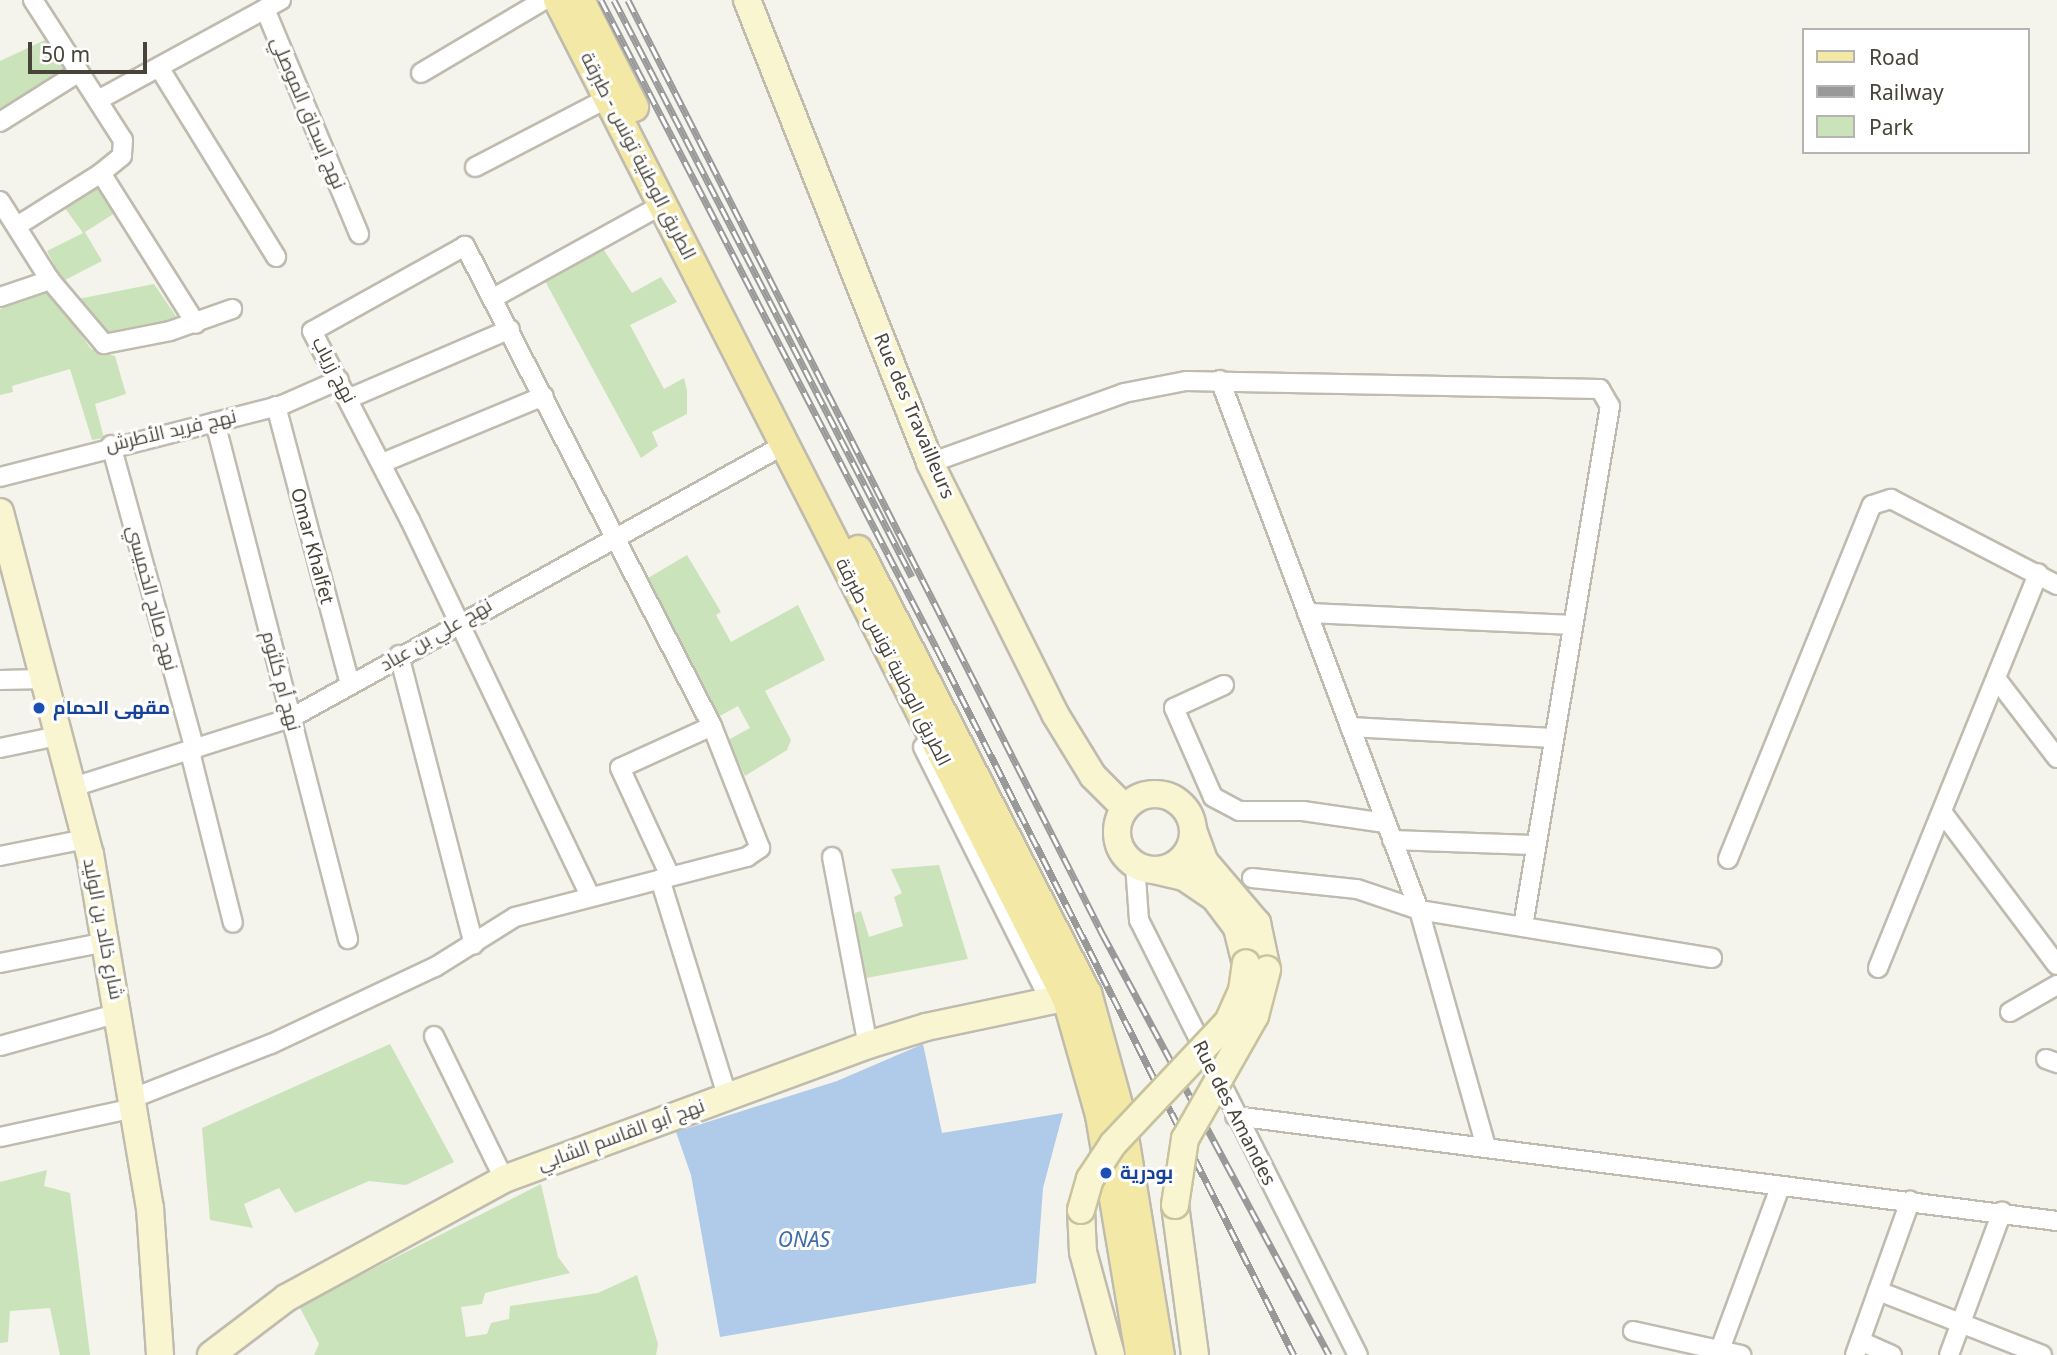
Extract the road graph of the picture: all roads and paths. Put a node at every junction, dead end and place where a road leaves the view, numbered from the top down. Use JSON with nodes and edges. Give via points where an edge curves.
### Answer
{"nodes":[{"id":1,"x":33,"y":0,"type":"edge"},
{"id":2,"x":546,"y":0,"type":"edge"},
{"id":3,"x":558,"y":0,"type":"edge"},
{"id":4,"x":580,"y":0,"type":"edge"},
{"id":5,"x":747,"y":0,"type":"edge"},
{"id":6,"x":273,"y":4,"type":"edge"},
{"id":7,"x":160,"y":69,"type":"junction"},
{"id":8,"x":79,"y":72,"type":"junction"},
{"id":9,"x":421,"y":73,"type":"dead end"},
{"id":10,"x":100,"y":99,"type":"junction"},
{"id":11,"x":605,"y":99,"type":"junction"},
{"id":12,"x":0,"y":122,"type":"edge"},
{"id":13,"x":475,"y":167,"type":"dead end"},
{"id":14,"x":101,"y":173,"type":"junction"},
{"id":15,"x":0,"y":201,"type":"edge"},
{"id":16,"x":660,"y":206,"type":"junction"},
{"id":17,"x":17,"y":226,"type":"junction"},
{"id":18,"x":359,"y":234,"type":"dead end"},
{"id":19,"x":276,"y":257,"type":"dead end"},
{"id":20,"x":50,"y":280,"type":"junction"},
{"id":21,"x":0,"y":297,"type":"edge"},
{"id":22,"x":495,"y":297,"type":"junction"},
{"id":23,"x":232,"y":309,"type":"dead end"},
{"id":24,"x":196,"y":324,"type":"junction"},
{"id":25,"x":510,"y":329,"type":"junction"},
{"id":26,"x":339,"y":380,"type":"junction"},
{"id":27,"x":1220,"y":380,"type":"junction"},
{"id":28,"x":544,"y":396,"type":"junction"},
{"id":29,"x":350,"y":398,"type":"junction"},
{"id":30,"x":276,"y":407,"type":"junction"},
{"id":31,"x":215,"y":422,"type":"junction"},
{"id":32,"x":111,"y":445,"type":"junction"},
{"id":33,"x":779,"y":447,"type":"junction"},
{"id":34,"x":382,"y":463,"type":"junction"},
{"id":35,"x":930,"y":463,"type":"junction"},
{"id":36,"x":0,"y":477,"type":"edge"},
{"id":37,"x":0,"y":514,"type":"edge"},
{"id":38,"x":617,"y":535,"type":"junction"},
{"id":39,"x":2038,"y":573,"type":"junction"},
{"id":40,"x":2057,"y":585,"type":"edge"},
{"id":41,"x":1307,"y":613,"type":"junction"},
{"id":42,"x":455,"y":623,"type":"junction"},
{"id":43,"x":1570,"y":625,"type":"junction"},
{"id":44,"x":399,"y":655,"type":"junction"},
{"id":45,"x":45,"y":679,"type":"junction"},
{"id":46,"x":0,"y":680,"type":"edge"},
{"id":47,"x":1998,"y":681,"type":"junction"},
{"id":48,"x":350,"y":684,"type":"junction"},
{"id":49,"x":1224,"y":685,"type":"dead end"},
{"id":50,"x":291,"y":718,"type":"junction"},
{"id":51,"x":712,"y":726,"type":"junction"},
{"id":52,"x":1350,"y":727,"type":"junction"},
{"id":53,"x":58,"y":736,"type":"junction"},
{"id":54,"x":1553,"y":738,"type":"junction"},
{"id":55,"x":0,"y":748,"type":"edge"},
{"id":56,"x":193,"y":751,"type":"junction"},
{"id":57,"x":2057,"y":758,"type":"edge"},
{"id":58,"x":73,"y":787,"type":"junction"},
{"id":59,"x":1125,"y":808,"type":"junction"},
{"id":60,"x":1942,"y":812,"type":"junction"},
{"id":61,"x":1385,"y":823,"type":"junction"},
{"id":62,"x":1193,"y":830,"type":"junction"},
{"id":63,"x":86,"y":839,"type":"junction"},
{"id":64,"x":1392,"y":841,"type":"junction"},
{"id":65,"x":1533,"y":845,"type":"junction"},
{"id":66,"x":0,"y":856,"type":"edge"},
{"id":67,"x":832,"y":857,"type":"dead end"},
{"id":68,"x":1728,"y":859,"type":"dead end"},
{"id":69,"x":1144,"y":867,"type":"junction"},
{"id":70,"x":1252,"y":877,"type":"dead end"},
{"id":71,"x":665,"y":878,"type":"junction"},
{"id":72,"x":590,"y":895,"type":"junction"},
{"id":73,"x":1419,"y":910,"type":"junction"},
{"id":74,"x":233,"y":923,"type":"dead end"},
{"id":75,"x":1523,"y":926,"type":"junction"},
{"id":76,"x":348,"y":939,"type":"dead end"},
{"id":77,"x":106,"y":942,"type":"junction"},
{"id":78,"x":474,"y":944,"type":"junction"},
{"id":79,"x":1712,"y":958,"type":"dead end"},
{"id":80,"x":0,"y":963,"type":"edge"},
{"id":81,"x":2057,"y":965,"type":"edge"},
{"id":82,"x":1256,"y":967,"type":"junction"},
{"id":83,"x":1878,"y":968,"type":"dead end"},
{"id":84,"x":2057,"y":985,"type":"edge"},
{"id":85,"x":1069,"y":998,"type":"junction"},
{"id":86,"x":2010,"y":1012,"type":"dead end"},
{"id":87,"x":119,"y":1013,"type":"junction"},
{"id":88,"x":433,"y":1036,"type":"dead end"},
{"id":89,"x":868,"y":1045,"type":"junction"},
{"id":90,"x":0,"y":1046,"type":"edge"},
{"id":91,"x":727,"y":1096,"type":"junction"},
{"id":92,"x":133,"y":1103,"type":"junction"},
{"id":93,"x":1235,"y":1116,"type":"junction"},
{"id":94,"x":0,"y":1137,"type":"edge"},
{"id":95,"x":1485,"y":1144,"type":"junction"},
{"id":96,"x":504,"y":1179,"type":"junction"},
{"id":97,"x":1779,"y":1190,"type":"junction"},
{"id":98,"x":1910,"y":1201,"type":"junction"},
{"id":99,"x":2002,"y":1212,"type":"junction"},
{"id":100,"x":2057,"y":1221,"type":"edge"},
{"id":101,"x":1878,"y":1291,"type":"junction"},
{"id":102,"x":1961,"y":1322,"type":"junction"},
{"id":103,"x":1633,"y":1331,"type":"dead end"},
{"id":104,"x":1858,"y":1348,"type":"edge"},
{"id":105,"x":1719,"y":1354,"type":"edge"},
{"id":106,"x":160,"y":1355,"type":"edge"},
{"id":107,"x":211,"y":1355,"type":"edge"},
{"id":108,"x":1111,"y":1355,"type":"edge"},
{"id":109,"x":1140,"y":1355,"type":"edge"},
{"id":110,"x":1160,"y":1355,"type":"edge"},
{"id":111,"x":1195,"y":1355,"type":"edge"},
{"id":112,"x":1358,"y":1355,"type":"edge"},
{"id":113,"x":1741,"y":1355,"type":"edge"},
{"id":114,"x":1892,"y":1355,"type":"edge"},
{"id":115,"x":1949,"y":1355,"type":"edge"},
{"id":116,"x":2042,"y":1355,"type":"edge"}],
"edges":[{"from":1,"to":8,"type":"street"},
{"from":2,"to":9,"type":"street"},
{"from":2,"to":11,"type":"street"},
{"from":3,"to":11,"type":"main road","name":"الطريق الوطنية تونس - طبرقة"},
{"from":4,"to":85,"type":"main road","name":"الطريق الوطنية تونس - طبرقة"},
{"from":5,"to":35,"type":"street","name":"Rue des Travailleurs"},
{"from":6,"to":7,"type":"street"},
{"from":6,"to":18,"type":"street","name":"نهج إسحاق الموصلي"},
{"from":7,"to":10,"type":"street"},
{"from":7,"to":19,"type":"street"},
{"from":8,"to":10,"type":"street"},
{"from":8,"to":12,"type":"street"},
{"from":10,"to":14,"type":"street","via":[[125,148]]},
{"from":11,"to":13,"type":"street"},
{"from":11,"to":16,"type":"main road","name":"الطريق الوطنية تونس - طبرقة"},
{"from":14,"to":17,"type":"street"},
{"from":14,"to":24,"type":"street"},
{"from":15,"to":17,"type":"street"},
{"from":16,"to":22,"type":"street"},
{"from":16,"to":33,"type":"main road","name":"الطريق الوطنية تونس - طبرقة"},
{"from":17,"to":20,"type":"street"},
{"from":20,"to":21,"type":"street"},
{"from":20,"to":24,"type":"street","via":[[104,344]]},
{"from":22,"to":25,"type":"street"},
{"from":22,"to":26,"type":"street","name":"نهج زرياب","via":[[472,251],[460,248],[313,327]]},
{"from":23,"to":24,"type":"street"},
{"from":25,"to":28,"type":"street"},
{"from":25,"to":29,"type":"street"},
{"from":26,"to":29,"type":"street","name":"نهج زرياب"},
{"from":26,"to":30,"type":"street","name":"نهج فريد الأطرش"},
{"from":27,"to":35,"type":"street","via":[[1124,393]]},
{"from":27,"to":41,"type":"street"},
{"from":27,"to":43,"type":"street","via":[[1600,389],[1610,406]]},
{"from":28,"to":34,"type":"street"},
{"from":28,"to":38,"type":"street"},
{"from":29,"to":34,"type":"street","name":"نهج زرياب"},
{"from":30,"to":31,"type":"street","name":"نهج فريد الأطرش"},
{"from":30,"to":48,"type":"street","name":"Omar Khalfet"},
{"from":31,"to":32,"type":"street","name":"نهج فريد الأطرش"},
{"from":31,"to":50,"type":"street","name":"نهج أم كلثوم"},
{"from":32,"to":36,"type":"street","name":"نهج فريد الأطرش"},
{"from":32,"to":56,"type":"street","name":"نهج صالح الخميسي"},
{"from":33,"to":38,"type":"street","name":"نهج علي بن عياد"},
{"from":33,"to":85,"type":"main road","name":"الطريق الوطنية تونس - طبرقة"},
{"from":34,"to":42,"type":"street","name":"نهج زرياب"},
{"from":35,"to":59,"type":"street","name":"Rue des Travailleurs","via":[[1055,713],[1093,776]]},
{"from":37,"to":45,"type":"street","name":"شارع خالد بن الوليد"},
{"from":38,"to":42,"type":"street","name":"نهج علي بن عياد"},
{"from":38,"to":51,"type":"street"},
{"from":39,"to":40,"type":"street"},
{"from":39,"to":47,"type":"street"},
{"from":39,"to":68,"type":"street","via":[[1891,499],[1872,505]]},
{"from":41,"to":43,"type":"street"},
{"from":41,"to":52,"type":"street"},
{"from":42,"to":44,"type":"street","name":"نهج علي بن عياد"},
{"from":42,"to":72,"type":"street","name":"نهج زرياب"},
{"from":43,"to":54,"type":"street"},
{"from":44,"to":48,"type":"street","name":"نهج علي بن عياد"},
{"from":44,"to":78,"type":"street"},
{"from":45,"to":46,"type":"street"},
{"from":45,"to":53,"type":"street","name":"شارع خالد بن الوليد"},
{"from":47,"to":57,"type":"street"},
{"from":47,"to":60,"type":"street"},
{"from":48,"to":50,"type":"street","name":"نهج علي بن عياد"},
{"from":49,"to":61,"type":"street","via":[[1174,708],[1213,797],[1239,811],[1303,811]]},
{"from":50,"to":56,"type":"street","name":"نهج علي بن عياد"},
{"from":50,"to":76,"type":"street","name":"نهج أم كلثوم"},
{"from":51,"to":71,"type":"street","via":[[620,768]]},
{"from":51,"to":71,"type":"street","via":[[760,848],[747,857]]},
{"from":52,"to":54,"type":"street"},
{"from":52,"to":61,"type":"street"},
{"from":53,"to":55,"type":"street"},
{"from":53,"to":58,"type":"street","name":"شارع خالد بن الوليد"},
{"from":54,"to":65,"type":"street"},
{"from":56,"to":58,"type":"street","name":"نهج علي بن عياد"},
{"from":56,"to":74,"type":"street","name":"نهج صالح الخميسي"},
{"from":58,"to":63,"type":"street","name":"شارع خالد بن الوليد"},
{"from":59,"to":62,"type":"street","via":[[1148,794],[1166,796],[1187,812]]},
{"from":59,"to":69,"type":"street","via":[[1117,834],[1122,851]]},
{"from":60,"to":81,"type":"street"},
{"from":60,"to":83,"type":"street"},
{"from":61,"to":64,"type":"street"},
{"from":62,"to":69,"type":"street","via":[[1185,856],[1170,867]]},
{"from":62,"to":82,"type":"street","via":[[1204,861],[1257,923]]},
{"from":63,"to":66,"type":"street"},
{"from":63,"to":77,"type":"street","name":"شارع خالد بن الوليد"},
{"from":64,"to":65,"type":"street"},
{"from":64,"to":73,"type":"street"},
{"from":65,"to":75,"type":"street"},
{"from":67,"to":89,"type":"street"},
{"from":69,"to":82,"type":"street","via":[[1184,877],[1213,897],[1237,928]]},
{"from":69,"to":93,"type":"street","name":"Rue des Amandes","via":[[1133,902],[1139,920]]},
{"from":70,"to":73,"type":"street","via":[[1357,889]]},
{"from":71,"to":72,"type":"street"},
{"from":71,"to":91,"type":"street"},
{"from":72,"to":78,"type":"street","via":[[515,917]]},
{"from":73,"to":75,"type":"street"},
{"from":73,"to":95,"type":"street"},
{"from":75,"to":79,"type":"street"},
{"from":77,"to":80,"type":"street"},
{"from":77,"to":87,"type":"street","name":"شارع خالد بن الوليد"},
{"from":78,"to":92,"type":"street","via":[[258,1050]]},
{"from":82,"to":108,"type":"street","bridge":true,"via":[[1228,1022],[1112,1144],[1090,1179],[1081,1210],[1083,1252]]},
{"from":82,"to":111,"type":"street","bridge":true,"via":[[1255,1016],[1185,1139],[1175,1205]]},
{"from":84,"to":86,"type":"street"},
{"from":85,"to":89,"type":"street","name":"نهج أبو القاسم الشابي","via":[[926,1027]]},
{"from":85,"to":109,"type":"main road","name":"الطريق الوطنية تونس - طبرقة","via":[[1100,1115]]},
{"from":85,"to":110,"type":"main road","name":"الطريق الوطنية تونس - طبرقة","via":[[1120,1112]]},
{"from":87,"to":90,"type":"street"},
{"from":87,"to":92,"type":"street","name":"شارع خالد بن الوليد"},
{"from":88,"to":96,"type":"street"},
{"from":89,"to":91,"type":"street","name":"نهج أبو القاسم الشابي"},
{"from":91,"to":96,"type":"street","name":"نهج أبو القاسم الشابي"},
{"from":92,"to":94,"type":"street"},
{"from":92,"to":106,"type":"street","name":"شارع خالد بن الوليد","via":[[150,1208]]},
{"from":93,"to":95,"type":"street"},
{"from":93,"to":112,"type":"street","name":"Rue des Amandes"},
{"from":95,"to":97,"type":"street"},
{"from":96,"to":107,"type":"street","name":"نهج أبو القاسم الشابي","via":[[286,1298]]},
{"from":97,"to":98,"type":"street"},
{"from":97,"to":105,"type":"street"},
{"from":98,"to":99,"type":"street"},
{"from":98,"to":101,"type":"street"},
{"from":99,"to":100,"type":"street"},
{"from":99,"to":102,"type":"street"},
{"from":101,"to":102,"type":"street"},
{"from":101,"to":104,"type":"street"},
{"from":102,"to":115,"type":"street"},
{"from":102,"to":116,"type":"street"},
{"from":103,"to":105,"type":"street"},
{"from":104,"to":114,"type":"street"},
{"from":105,"to":113,"type":"street"}]}
